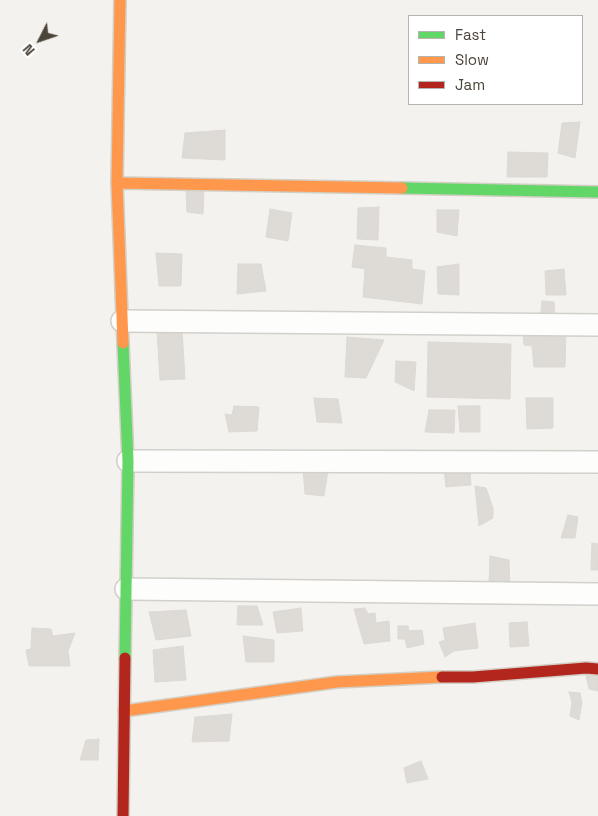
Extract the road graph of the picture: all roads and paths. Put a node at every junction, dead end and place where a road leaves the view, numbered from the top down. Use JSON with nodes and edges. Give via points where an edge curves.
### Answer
{"nodes":[{"id":1,"x":120,"y":0,"type":"edge"},
{"id":2,"x":117,"y":183,"type":"junction"},
{"id":3,"x":598,"y":192,"type":"edge"},
{"id":4,"x":122,"y":321,"type":"junction"},
{"id":5,"x":598,"y":325,"type":"edge"},
{"id":6,"x":128,"y":461,"type":"junction"},
{"id":7,"x":598,"y":462,"type":"edge"},
{"id":8,"x":126,"y":589,"type":"junction"},
{"id":9,"x":598,"y":594,"type":"edge"},
{"id":10,"x":598,"y":669,"type":"edge"},
{"id":11,"x":124,"y":711,"type":"junction"},
{"id":12,"x":123,"y":816,"type":"edge"}],
"edges":[{"from":1,"to":2,"type":"street"},
{"from":2,"to":3,"type":"street"},
{"from":2,"to":4,"type":"street"},
{"from":4,"to":5,"type":"street"},
{"from":4,"to":6,"type":"street"},
{"from":6,"to":7,"type":"street"},
{"from":6,"to":8,"type":"street"},
{"from":8,"to":9,"type":"street"},
{"from":8,"to":11,"type":"street"},
{"from":10,"to":11,"type":"street","via":[[337,682]]},
{"from":11,"to":12,"type":"street"}]}
